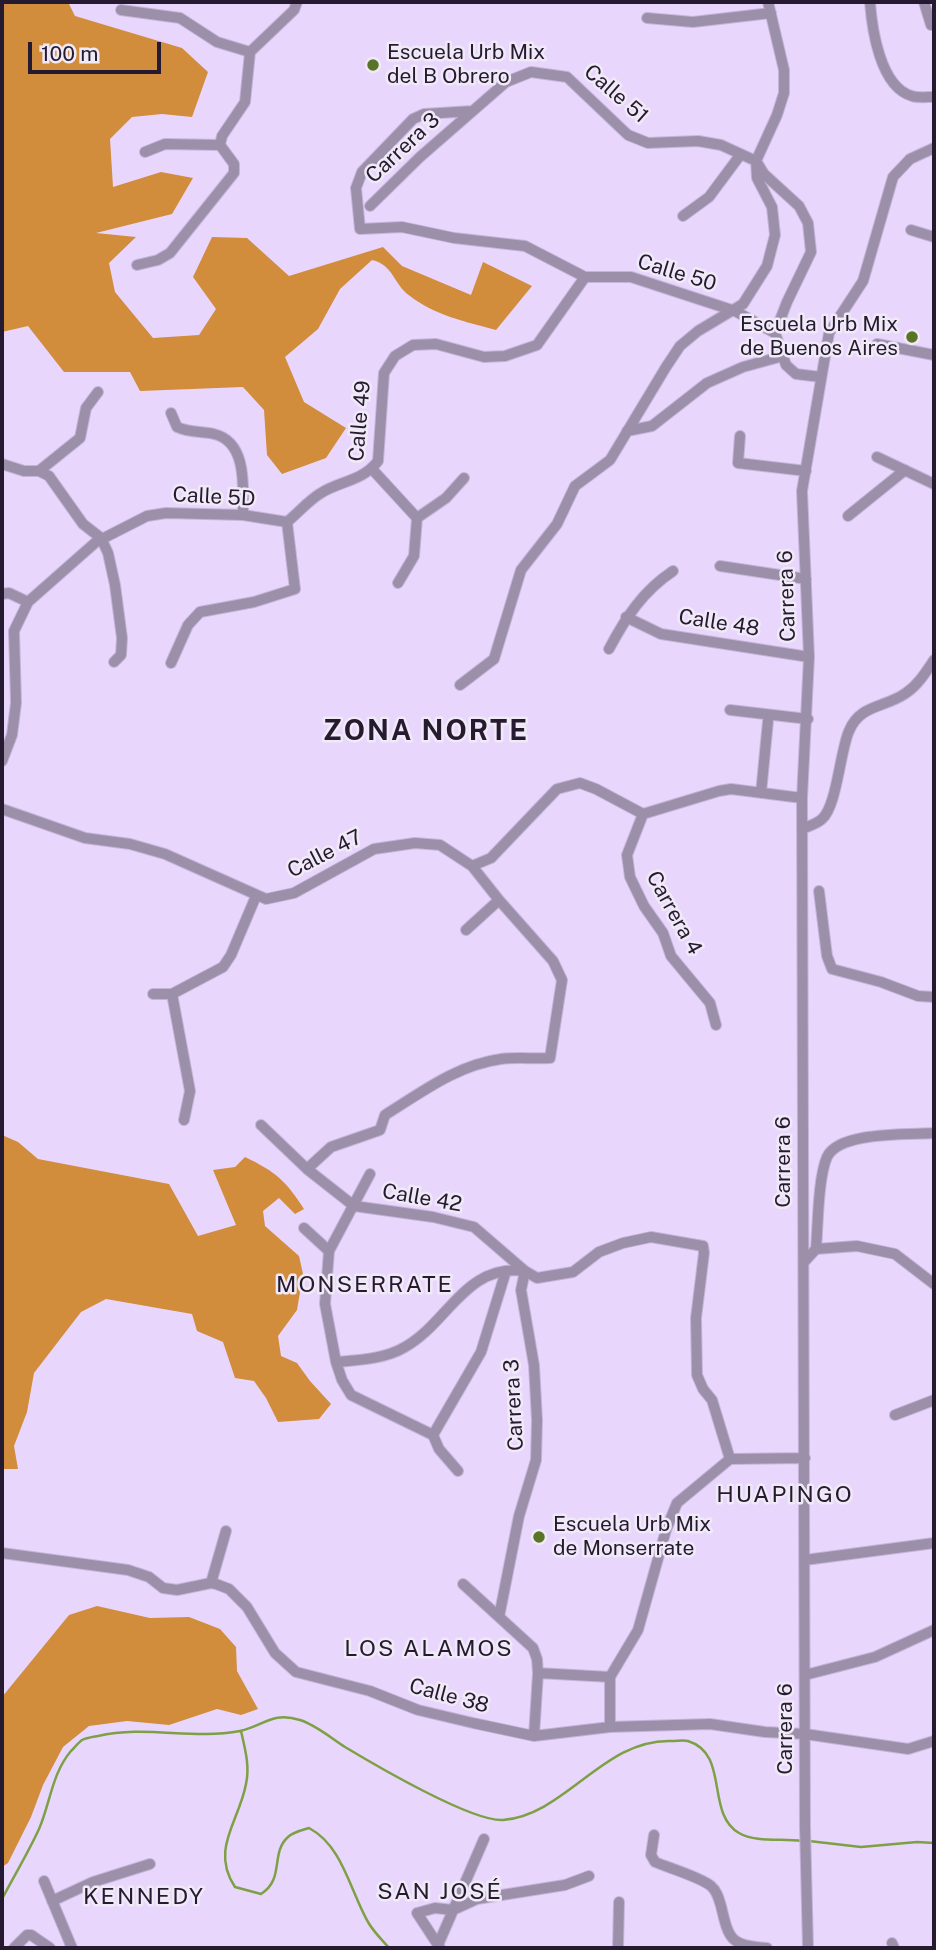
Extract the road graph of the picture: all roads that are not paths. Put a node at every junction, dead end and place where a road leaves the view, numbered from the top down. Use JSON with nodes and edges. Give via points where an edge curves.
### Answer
{"nodes":[{"id":1,"x":297,"y":2,"type":"edge"},
{"id":2,"x":768,"y":2,"type":"edge"},
{"id":3,"x":870,"y":2,"type":"edge"},
{"id":4,"x":924,"y":2,"type":"edge"},
{"id":5,"x":121,"y":10,"type":"dead end"},
{"id":6,"x":771,"y":13,"type":"junction"},
{"id":7,"x":647,"y":18,"type":"dead end"},
{"id":8,"x":931,"y":25,"type":"dead end"},
{"id":9,"x":250,"y":52,"type":"junction"},
{"id":10,"x":531,"y":72,"type":"joint"},
{"id":11,"x":934,"y":97,"type":"edge"},
{"id":12,"x":472,"y":111,"type":"junction"},
{"id":13,"x":220,"y":145,"type":"junction"},
{"id":14,"x":934,"y":148,"type":"edge"},
{"id":15,"x":145,"y":152,"type":"dead end"},
{"id":16,"x":741,"y":154,"type":"junction"},
{"id":17,"x":757,"y":161,"type":"junction"},
{"id":18,"x":370,"y":206,"type":"dead end"},
{"id":19,"x":683,"y":216,"type":"dead end"},
{"id":20,"x":911,"y":230,"type":"dead end"},
{"id":21,"x":934,"y":237,"type":"edge"},
{"id":22,"x":137,"y":265,"type":"dead end"},
{"id":23,"x":585,"y":277,"type":"junction"},
{"id":24,"x":735,"y":311,"type":"junction"},
{"id":25,"x":775,"y":333,"type":"junction"},
{"id":26,"x":877,"y":344,"type":"dead end"},
{"id":27,"x":934,"y":355,"type":"edge"},
{"id":28,"x":783,"y":356,"type":"junction"},
{"id":29,"x":821,"y":377,"type":"junction"},
{"id":30,"x":98,"y":392,"type":"dead end"},
{"id":31,"x":171,"y":413,"type":"dead end"},
{"id":32,"x":627,"y":431,"type":"junction"},
{"id":33,"x":740,"y":436,"type":"dead end"},
{"id":34,"x":877,"y":457,"type":"dead end"},
{"id":35,"x":2,"y":464,"type":"edge"},
{"id":36,"x":372,"y":469,"type":"junction"},
{"id":37,"x":905,"y":470,"type":"junction"},
{"id":38,"x":39,"y":471,"type":"junction"},
{"id":39,"x":806,"y":471,"type":"junction"},
{"id":40,"x":464,"y":478,"type":"dead end"},
{"id":41,"x":934,"y":484,"type":"edge"},
{"id":42,"x":243,"y":515,"type":"junction"},
{"id":43,"x":848,"y":516,"type":"dead end"},
{"id":44,"x":417,"y":517,"type":"junction"},
{"id":45,"x":287,"y":523,"type":"junction"},
{"id":46,"x":101,"y":538,"type":"junction"},
{"id":47,"x":720,"y":566,"type":"dead end"},
{"id":48,"x":673,"y":571,"type":"dead end"},
{"id":49,"x":806,"y":579,"type":"junction"},
{"id":50,"x":398,"y":583,"type":"dead end"},
{"id":51,"x":2,"y":594,"type":"edge"},
{"id":52,"x":28,"y":602,"type":"junction"},
{"id":53,"x":626,"y":617,"type":"junction"},
{"id":54,"x":15,"y":631,"type":"junction"},
{"id":55,"x":2,"y":635,"type":"edge"},
{"id":56,"x":609,"y":649,"type":"dead end"},
{"id":57,"x":809,"y":657,"type":"junction"},
{"id":58,"x":934,"y":660,"type":"edge"},
{"id":59,"x":114,"y":662,"type":"dead end"},
{"id":60,"x":170,"y":663,"type":"dead end"},
{"id":61,"x":460,"y":685,"type":"dead end"},
{"id":62,"x":730,"y":710,"type":"dead end"},
{"id":63,"x":808,"y":719,"type":"junction"},
{"id":64,"x":768,"y":721,"type":"dead end"},
{"id":65,"x":2,"y":761,"type":"edge"},
{"id":66,"x":761,"y":793,"type":"junction"},
{"id":67,"x":802,"y":798,"type":"junction"},
{"id":68,"x":2,"y":809,"type":"edge"},
{"id":69,"x":643,"y":814,"type":"junction"},
{"id":70,"x":802,"y":829,"type":"junction"},
{"id":71,"x":472,"y":866,"type":"junction"},
{"id":72,"x":819,"y":891,"type":"dead end"},
{"id":73,"x":256,"y":897,"type":"junction"},
{"id":74,"x":499,"y":900,"type":"junction"},
{"id":75,"x":467,"y":930,"type":"dead end"},
{"id":76,"x":153,"y":994,"type":"dead end"},
{"id":77,"x":172,"y":994,"type":"junction"},
{"id":78,"x":934,"y":997,"type":"edge"},
{"id":79,"x":716,"y":1025,"type":"dead end"},
{"id":80,"x":184,"y":1120,"type":"dead end"},
{"id":81,"x":261,"y":1125,"type":"dead end"},
{"id":82,"x":934,"y":1133,"type":"edge"},
{"id":83,"x":307,"y":1169,"type":"junction"},
{"id":84,"x":370,"y":1174,"type":"dead end"},
{"id":85,"x":354,"y":1206,"type":"junction"},
{"id":86,"x":304,"y":1228,"type":"dead end"},
{"id":87,"x":816,"y":1249,"type":"junction"},
{"id":88,"x":329,"y":1251,"type":"junction"},
{"id":89,"x":804,"y":1262,"type":"junction"},
{"id":90,"x":525,"y":1271,"type":"junction"},
{"id":91,"x":506,"y":1272,"type":"junction"},
{"id":92,"x":934,"y":1284,"type":"edge"},
{"id":93,"x":336,"y":1362,"type":"junction"},
{"id":94,"x":934,"y":1400,"type":"edge"},
{"id":95,"x":895,"y":1415,"type":"dead end"},
{"id":96,"x":433,"y":1435,"type":"junction"},
{"id":97,"x":805,"y":1458,"type":"junction"},
{"id":98,"x":730,"y":1460,"type":"junction"},
{"id":99,"x":458,"y":1471,"type":"dead end"},
{"id":100,"x":226,"y":1531,"type":"dead end"},
{"id":101,"x":934,"y":1543,"type":"edge"},
{"id":102,"x":2,"y":1553,"type":"edge"},
{"id":103,"x":805,"y":1560,"type":"junction"},
{"id":104,"x":211,"y":1583,"type":"junction"},
{"id":105,"x":463,"y":1584,"type":"dead end"},
{"id":106,"x":499,"y":1617,"type":"junction"},
{"id":107,"x":934,"y":1630,"type":"edge"},
{"id":108,"x":538,"y":1673,"type":"junction"},
{"id":109,"x":805,"y":1675,"type":"junction"},
{"id":110,"x":610,"y":1677,"type":"junction"},
{"id":111,"x":610,"y":1727,"type":"junction"},
{"id":112,"x":805,"y":1734,"type":"junction"},
{"id":113,"x":534,"y":1735,"type":"junction"},
{"id":114,"x":934,"y":1743,"type":"edge"},
{"id":115,"x":654,"y":1835,"type":"dead end"},
{"id":116,"x":484,"y":1839,"type":"dead end"},
{"id":117,"x":150,"y":1864,"type":"dead end"},
{"id":118,"x":589,"y":1876,"type":"dead end"},
{"id":119,"x":44,"y":1881,"type":"dead end"},
{"id":120,"x":52,"y":1901,"type":"junction"},
{"id":121,"x":619,"y":1902,"type":"dead end"},
{"id":122,"x":453,"y":1910,"type":"junction"},
{"id":123,"x":439,"y":1947,"type":"edge"},
{"id":124,"x":14,"y":1948,"type":"edge"},
{"id":125,"x":50,"y":1948,"type":"edge"},
{"id":126,"x":72,"y":1948,"type":"edge"},
{"id":127,"x":618,"y":1948,"type":"edge"},
{"id":128,"x":767,"y":1948,"type":"edge"},
{"id":129,"x":808,"y":1948,"type":"edge"}],
"edges":[{"from":1,"to":9,"type":"street"},
{"from":2,"to":6,"type":"street"},
{"from":3,"to":11,"type":"street","via":[[872,32],[887,73],[911,96]]},
{"from":4,"to":8,"type":"street"},
{"from":5,"to":9,"type":"street","via":[[180,18],[217,42]]},
{"from":6,"to":7,"type":"street","via":[[702,22]]},
{"from":6,"to":17,"type":"street","via":[[783,93]]},
{"from":9,"to":13,"type":"street","via":[[245,102]]},
{"from":10,"to":12,"type":"street","name":"Carrera 3","via":[[506,82]]},
{"from":10,"to":16,"type":"street","name":"Calle 51","via":[[567,77],[628,135],[648,143],[698,141]]},
{"from":12,"to":18,"type":"street","name":"Carrera 3"},
{"from":12,"to":23,"type":"street","name":"Calle 50","via":[[413,119],[362,172],[356,188],[360,229],[402,227],[525,246]]},
{"from":13,"to":15,"type":"street","via":[[165,144]]},
{"from":13,"to":22,"type":"street","via":[[234,164],[234,173],[170,253]]},
{"from":14,"to":29,"type":"street","name":"Carrera 6","via":[[910,159],[893,177],[863,281],[829,333]]},
{"from":16,"to":17,"type":"street","name":"Calle 51"},
{"from":16,"to":19,"type":"street","via":[[709,197]]},
{"from":17,"to":24,"type":"street","via":[[757,177],[772,207],[775,235],[767,266]]},
{"from":17,"to":25,"type":"street","via":[[764,174],[799,206],[808,223],[811,251]]},
{"from":20,"to":21,"type":"street"},
{"from":23,"to":24,"type":"street","name":"Calle 50","via":[[631,277]]},
{"from":23,"to":36,"type":"street","name":"Calle 49","via":[[537,345],[505,356],[484,357],[436,344],[413,345],[395,356],[384,373],[378,461]]},
{"from":24,"to":25,"type":"street","name":"Calle 50"},
{"from":24,"to":32,"type":"street","via":[[680,346]]},
{"from":25,"to":28,"type":"street"},
{"from":26,"to":27,"type":"street"},
{"from":28,"to":29,"type":"street","via":[[796,374]]},
{"from":28,"to":32,"type":"street","via":[[707,383],[652,426]]},
{"from":29,"to":39,"type":"street","name":"Carrera 6"},
{"from":30,"to":38,"type":"street","via":[[86,408],[80,438]]},
{"from":31,"to":42,"type":"street","via":[[177,427],[215,434],[235,450],[243,480]]},
{"from":32,"to":61,"type":"street","via":[[610,460],[575,486],[557,524],[521,570],[494,659]]},
{"from":33,"to":39,"type":"street","via":[[738,463]]},
{"from":34,"to":37,"type":"street"},
{"from":35,"to":38,"type":"street"},
{"from":36,"to":44,"type":"street","name":"Calle 49"},
{"from":36,"to":45,"type":"street","via":[[321,493]]},
{"from":37,"to":41,"type":"street"},
{"from":37,"to":43,"type":"street"},
{"from":38,"to":46,"type":"street","via":[[49,476],[83,524]]},
{"from":39,"to":49,"type":"street","name":"Carrera 6","via":[[802,491]]},
{"from":40,"to":44,"type":"street","via":[[446,498]]},
{"from":42,"to":45,"type":"street","name":"Calle 5D"},
{"from":42,"to":46,"type":"street","name":"Calle 5D","via":[[147,516]]},
{"from":44,"to":50,"type":"street","via":[[414,556]]},
{"from":45,"to":60,"type":"street","via":[[295,589],[200,612],[188,625]]},
{"from":46,"to":52,"type":"street"},
{"from":46,"to":59,"type":"street","via":[[116,585],[122,638],[121,655]]},
{"from":47,"to":49,"type":"street"},
{"from":48,"to":53,"type":"street","via":[[653,584]]},
{"from":49,"to":57,"type":"street","name":"Carrera 6"},
{"from":51,"to":52,"type":"street"},
{"from":52,"to":54,"type":"street"},
{"from":53,"to":56,"type":"street"},
{"from":53,"to":57,"type":"street","name":"Calle 48","via":[[661,634]]},
{"from":54,"to":55,"type":"street"},
{"from":54,"to":65,"type":"street","via":[[16,703]]},
{"from":57,"to":63,"type":"street","name":"Carrera 6"},
{"from":58,"to":70,"type":"street","via":[[908,692],[860,714],[849,730],[829,807],[822,820]]},
{"from":62,"to":63,"type":"street"},
{"from":63,"to":67,"type":"street","name":"Carrera 6"},
{"from":64,"to":66,"type":"street"},
{"from":66,"to":67,"type":"street"},
{"from":66,"to":69,"type":"street","via":[[719,791]]},
{"from":67,"to":70,"type":"street","name":"Carrera 6"},
{"from":68,"to":73,"type":"street","via":[[85,838],[166,854]]},
{"from":69,"to":71,"type":"street","via":[[580,783],[557,789],[491,858]]},
{"from":69,"to":79,"type":"street","name":"Carrera 4","via":[[627,855],[630,877],[671,956],[710,1003]]},
{"from":70,"to":89,"type":"street","name":"Carrera 6"},
{"from":71,"to":73,"type":"street","name":"Calle 47","via":[[440,845],[415,843],[374,849],[294,892]]},
{"from":71,"to":74,"type":"street","name":"Calle 47"},
{"from":72,"to":78,"type":"street","via":[[832,969]]},
{"from":73,"to":77,"type":"street","via":[[223,967]]},
{"from":74,"to":75,"type":"street"},
{"from":74,"to":83,"type":"street","name":"Calle 47","via":[[553,961],[562,980],[550,1058],[502,1059],[452,1074],[385,1115],[380,1130],[331,1147]]},
{"from":76,"to":77,"type":"street"},
{"from":77,"to":80,"type":"street","via":[[190,1091]]},
{"from":81,"to":83,"type":"street","name":"Calle 42"},
{"from":82,"to":87,"type":"street","via":[[862,1137],[828,1155]]},
{"from":83,"to":85,"type":"street","name":"Calle 42"},
{"from":84,"to":85,"type":"street"},
{"from":85,"to":88,"type":"street"},
{"from":85,"to":90,"type":"street","name":"Calle 42","via":[[474,1227]]},
{"from":86,"to":88,"type":"street"},
{"from":87,"to":89,"type":"street"},
{"from":87,"to":92,"type":"street","via":[[857,1246],[895,1254]]},
{"from":88,"to":93,"type":"street","via":[[325,1304]]},
{"from":89,"to":97,"type":"street","name":"Carrera 6"},
{"from":90,"to":91,"type":"street"},
{"from":90,"to":98,"type":"street","via":[[537,1278],[573,1272],[599,1252],[651,1237],[703,1247],[696,1318],[697,1376],[712,1400]]},
{"from":90,"to":106,"type":"street","name":"Carrera 3","via":[[521,1290],[534,1365],[536,1460],[519,1516]]},
{"from":91,"to":93,"type":"street","via":[[480,1279],[466,1289],[420,1338],[403,1349],[370,1359]]},
{"from":91,"to":96,"type":"street","via":[[481,1352]]},
{"from":93,"to":96,"type":"street","via":[[351,1395]]},
{"from":94,"to":95,"type":"street"},
{"from":96,"to":99,"type":"street"},
{"from":97,"to":98,"type":"street"},
{"from":97,"to":103,"type":"street","name":"Carrera 6"},
{"from":98,"to":110,"type":"street","via":[[677,1503],[638,1630]]},
{"from":100,"to":104,"type":"street"},
{"from":101,"to":103,"type":"street"},
{"from":102,"to":104,"type":"street","via":[[128,1570],[163,1588]]},
{"from":103,"to":109,"type":"street","name":"Carrera 6"},
{"from":104,"to":113,"type":"street","name":"Calle 38","via":[[229,1588],[247,1607],[275,1653],[296,1672],[370,1691],[418,1710]]},
{"from":105,"to":106,"type":"street"},
{"from":106,"to":108,"type":"street","via":[[533,1648]]},
{"from":107,"to":109,"type":"street","via":[[875,1657]]},
{"from":108,"to":110,"type":"street"},
{"from":108,"to":113,"type":"street"},
{"from":109,"to":112,"type":"street","name":"Carrera 6"},
{"from":110,"to":111,"type":"street"},
{"from":111,"to":112,"type":"street","name":"Calle 38","via":[[710,1724]]},
{"from":111,"to":113,"type":"street","name":"Calle 38"},
{"from":112,"to":114,"type":"street","name":"Calle 38","via":[[908,1749]]},
{"from":112,"to":129,"type":"street","name":"Carrera 6"},
{"from":115,"to":128,"type":"street","via":[[651,1855],[655,1862],[712,1886],[733,1939],[742,1946]]},
{"from":116,"to":122,"type":"street"},
{"from":117,"to":120,"type":"street"},
{"from":118,"to":122,"type":"street","via":[[477,1899]]},
{"from":119,"to":120,"type":"street"},
{"from":120,"to":126,"type":"street"},
{"from":121,"to":127,"type":"street"},
{"from":122,"to":123,"type":"street"},
{"from":122,"to":123,"type":"street","via":[[417,1913]]},
{"from":124,"to":125,"type":"street","via":[[31,1935]]}]}
